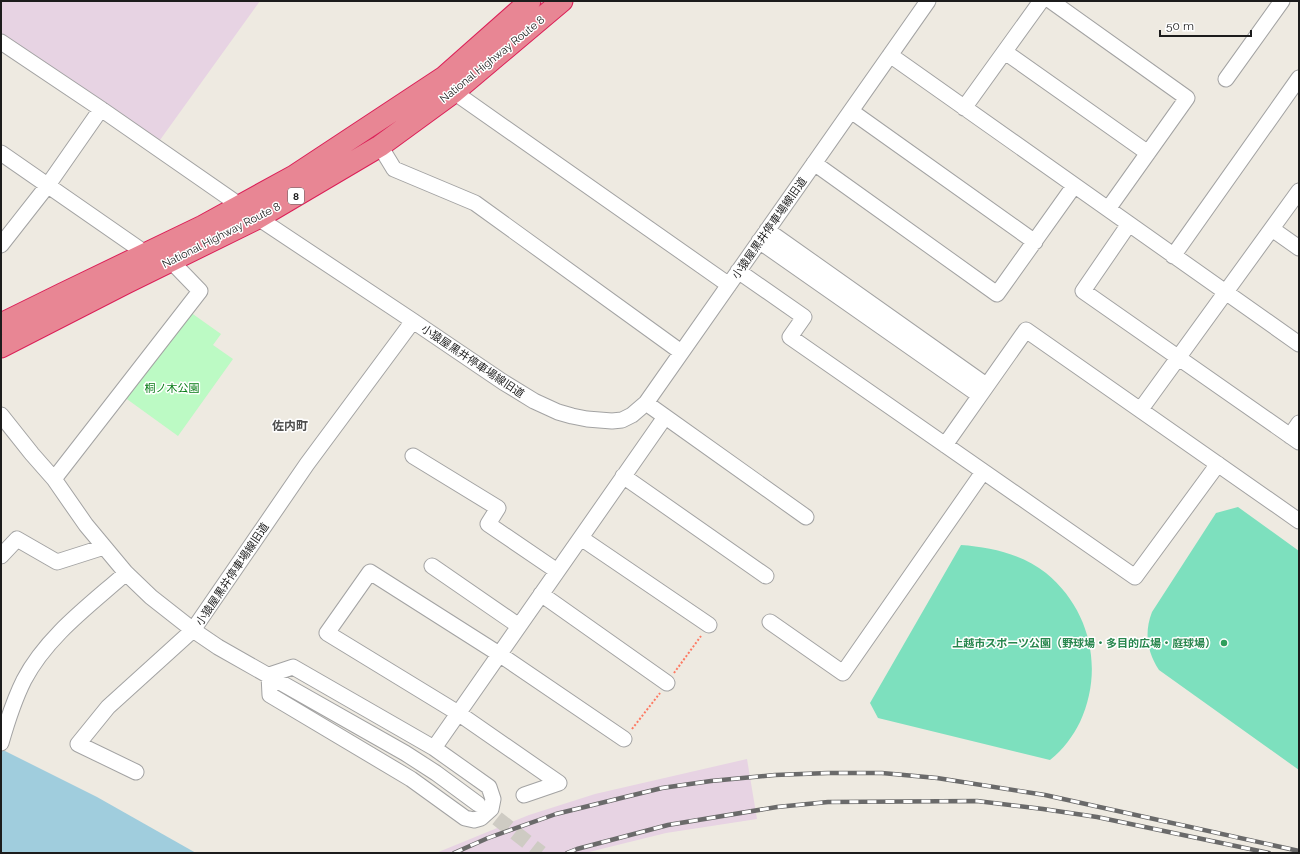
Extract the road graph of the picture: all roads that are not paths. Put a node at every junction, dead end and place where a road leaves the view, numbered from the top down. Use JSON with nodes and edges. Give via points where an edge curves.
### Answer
{"nodes":[{"id":1,"x":530,"y":1,"type":"edge"},
{"id":2,"x":562,"y":1,"type":"edge"},
{"id":3,"x":928,"y":1,"type":"edge"},
{"id":4,"x":1041,"y":1,"type":"edge"},
{"id":5,"x":1051,"y":1,"type":"edge"},
{"id":6,"x":1282,"y":1,"type":"edge"},
{"id":7,"x":1,"y":42,"type":"edge"},
{"id":8,"x":1004,"y":52,"type":"junction"},
{"id":9,"x":890,"y":55,"type":"junction"},
{"id":10,"x":1299,"y":78,"type":"edge"},
{"id":11,"x":1226,"y":79,"type":"dead end"},
{"id":12,"x":454,"y":92,"type":"junction"},
{"id":13,"x":964,"y":108,"type":"junction"},
{"id":14,"x":101,"y":109,"type":"junction"},
{"id":15,"x":851,"y":111,"type":"junction"},
{"id":16,"x":380,"y":146,"type":"junction"},
{"id":17,"x":1,"y":153,"type":"edge"},
{"id":18,"x":1148,"y":153,"type":"junction"},
{"id":19,"x":814,"y":163,"type":"junction"},
{"id":20,"x":48,"y":185,"type":"junction"},
{"id":21,"x":1074,"y":186,"type":"junction"},
{"id":22,"x":1299,"y":191,"type":"edge"},
{"id":23,"x":1108,"y":209,"type":"junction"},
{"id":24,"x":249,"y":212,"type":"junction"},
{"id":25,"x":1129,"y":224,"type":"junction"},
{"id":26,"x":1272,"y":229,"type":"junction"},
{"id":27,"x":763,"y":236,"type":"junction"},
{"id":28,"x":1035,"y":242,"type":"junction"},
{"id":29,"x":1,"y":245,"type":"edge"},
{"id":30,"x":1299,"y":248,"type":"edge"},
{"id":31,"x":145,"y":253,"type":"junction"},
{"id":32,"x":1173,"y":256,"type":"junction"},
{"id":33,"x":171,"y":261,"type":"junction"},
{"id":34,"x":738,"y":271,"type":"junction"},
{"id":35,"x":729,"y":285,"type":"junction"},
{"id":36,"x":1226,"y":293,"type":"junction"},
{"id":37,"x":413,"y":320,"type":"junction"},
{"id":38,"x":1,"y":324,"type":"edge"},
{"id":39,"x":1299,"y":344,"type":"edge"},
{"id":40,"x":1,"y":347,"type":"edge"},
{"id":41,"x":681,"y":352,"type":"junction"},
{"id":42,"x":1178,"y":358,"type":"junction"},
{"id":43,"x":983,"y":390,"type":"junction"},
{"id":44,"x":646,"y":403,"type":"junction"},
{"id":45,"x":1141,"y":409,"type":"junction"},
{"id":46,"x":1,"y":415,"type":"edge"},
{"id":47,"x":665,"y":417,"type":"junction"},
{"id":48,"x":1299,"y":423,"type":"edge"},
{"id":49,"x":1294,"y":439,"type":"edge"},
{"id":50,"x":945,"y":445,"type":"junction"},
{"id":51,"x":413,"y":456,"type":"dead end"},
{"id":52,"x":1218,"y":464,"type":"junction"},
{"id":53,"x":983,"y":472,"type":"junction"},
{"id":54,"x":623,"y":476,"type":"junction"},
{"id":55,"x":54,"y":479,"type":"junction"},
{"id":56,"x":806,"y":517,"type":"dead end"},
{"id":57,"x":1299,"y":520,"type":"edge"},
{"id":58,"x":581,"y":538,"type":"junction"},
{"id":59,"x":104,"y":547,"type":"junction"},
{"id":60,"x":1,"y":556,"type":"edge"},
{"id":61,"x":432,"y":566,"type":"dead end"},
{"id":62,"x":558,"y":571,"type":"junction"},
{"id":63,"x":126,"y":573,"type":"junction"},
{"id":64,"x":766,"y":576,"type":"dead end"},
{"id":65,"x":542,"y":594,"type":"junction"},
{"id":66,"x":770,"y":622,"type":"dead end"},
{"id":67,"x":709,"y":625,"type":"dead end"},
{"id":68,"x":519,"y":626,"type":"junction"},
{"id":69,"x":194,"y":630,"type":"junction"},
{"id":70,"x":499,"y":654,"type":"junction"},
{"id":71,"x":269,"y":675,"type":"junction"},
{"id":72,"x":667,"y":683,"type":"dead end"},
{"id":73,"x":458,"y":713,"type":"junction"},
{"id":74,"x":3,"y":737,"type":"edge"},
{"id":75,"x":624,"y":740,"type":"dead end"},
{"id":76,"x":434,"y":748,"type":"junction"},
{"id":77,"x":136,"y":772,"type":"dead end"},
{"id":78,"x":524,"y":795,"type":"dead end"},
{"id":79,"x":478,"y":804,"type":"tunnel mouth"}],
"edges":[{"from":1,"to":24,"type":"highway","name":"National Highway Route 8","number":"8","via":[[444,77],[294,176]]},
{"from":2,"to":12,"type":"highway","name":"National Highway Route 8","number":"8"},
{"from":3,"to":9,"type":"street","name":"小猿屋黒井停車場線旧道"},
{"from":4,"to":8,"type":"street"},
{"from":5,"to":18,"type":"street","via":[[1187,98]]},
{"from":6,"to":11,"type":"street"},
{"from":7,"to":14,"type":"street"},
{"from":8,"to":13,"type":"street"},
{"from":8,"to":18,"type":"street"},
{"from":9,"to":13,"type":"street"},
{"from":9,"to":15,"type":"street","name":"小猿屋黒井停車場線旧道"},
{"from":10,"to":32,"type":"street"},
{"from":12,"to":16,"type":"highway","name":"National Highway Route 8","number":"8"},
{"from":12,"to":35,"type":"street"},
{"from":13,"to":21,"type":"street"},
{"from":14,"to":20,"type":"street"},
{"from":14,"to":24,"type":"street"},
{"from":15,"to":19,"type":"street","name":"小猿屋黒井停車場線旧道"},
{"from":15,"to":28,"type":"street"},
{"from":16,"to":24,"type":"highway","name":"National Highway Route 8","number":"8"},
{"from":16,"to":41,"type":"street","via":[[394,169],[475,203]]},
{"from":17,"to":20,"type":"street"},
{"from":18,"to":23,"type":"street"},
{"from":19,"to":27,"type":"street","name":"小猿屋黒井停車場線旧道"},
{"from":19,"to":28,"type":"street","via":[[997,294]]},
{"from":20,"to":29,"type":"street"},
{"from":20,"to":31,"type":"street"},
{"from":21,"to":23,"type":"street"},
{"from":21,"to":28,"type":"street"},
{"from":22,"to":26,"type":"street"},
{"from":23,"to":25,"type":"street"},
{"from":24,"to":31,"type":"highway","name":"National Highway Route 8","number":"8","via":[[204,226]]},
{"from":24,"to":33,"type":"highway","name":"National Highway Route 8","number":"8"},
{"from":24,"to":37,"type":"street"},
{"from":25,"to":32,"type":"street"},
{"from":25,"to":42,"type":"street","via":[[1083,291]]},
{"from":26,"to":30,"type":"street"},
{"from":26,"to":36,"type":"street"},
{"from":27,"to":34,"type":"street","name":"小猿屋黒井停車場線旧道"},
{"from":27,"to":43,"type":"street"},
{"from":31,"to":38,"type":"highway","name":"National Highway Route 8","number":"8"},
{"from":32,"to":36,"type":"street"},
{"from":33,"to":40,"type":"highway","name":"National Highway Route 8","number":"8"},
{"from":33,"to":55,"type":"street","via":[[200,291]]},
{"from":34,"to":35,"type":"street","name":"小猿屋黒井停車場線旧道"},
{"from":34,"to":50,"type":"street","via":[[804,317],[790,337]]},
{"from":35,"to":41,"type":"street","name":"小猿屋黒井停車場線旧道"},
{"from":36,"to":39,"type":"street"},
{"from":36,"to":42,"type":"street"},
{"from":37,"to":44,"type":"street","name":"小猿屋黒井停車場線旧道","via":[[503,382],[558,412],[587,419],[622,420]]},
{"from":37,"to":69,"type":"street","name":"小猿屋黒井停車場線旧道","via":[[307,464]]},
{"from":41,"to":44,"type":"street","name":"小猿屋黒井停車場線旧道"},
{"from":42,"to":45,"type":"street"},
{"from":42,"to":49,"type":"street"},
{"from":43,"to":45,"type":"street","via":[[1026,330]]},
{"from":43,"to":50,"type":"street"},
{"from":44,"to":47,"type":"street"},
{"from":45,"to":52,"type":"street"},
{"from":46,"to":55,"type":"street","name":"小猿屋黒井停車場線旧道"},
{"from":47,"to":54,"type":"street"},
{"from":47,"to":56,"type":"street"},
{"from":48,"to":49,"type":"street"},
{"from":50,"to":53,"type":"street"},
{"from":51,"to":62,"type":"street","via":[[498,508],[488,524]]},
{"from":52,"to":53,"type":"street","via":[[1134,577]]},
{"from":52,"to":57,"type":"street"},
{"from":53,"to":66,"type":"street","via":[[844,673]]},
{"from":54,"to":58,"type":"street"},
{"from":54,"to":64,"type":"street"},
{"from":55,"to":59,"type":"street","name":"小猿屋黒井停車場線旧道"},
{"from":58,"to":62,"type":"street"},
{"from":58,"to":67,"type":"street"},
{"from":59,"to":60,"type":"street","via":[[57,562],[17,539]]},
{"from":59,"to":63,"type":"street","name":"小猿屋黒井停車場線旧道"},
{"from":61,"to":68,"type":"street"},
{"from":62,"to":65,"type":"street"},
{"from":63,"to":69,"type":"street","name":"小猿屋黒井停車場線旧道","via":[[151,597]]},
{"from":63,"to":74,"type":"street","via":[[48,646],[24,680]]},
{"from":65,"to":68,"type":"street"},
{"from":65,"to":72,"type":"street"},
{"from":68,"to":70,"type":"street"},
{"from":69,"to":71,"type":"street"},
{"from":69,"to":77,"type":"street","via":[[108,707],[78,744]]},
{"from":70,"to":73,"type":"street"},
{"from":70,"to":73,"type":"street","via":[[370,572],[327,633]]},
{"from":70,"to":75,"type":"street"},
{"from":71,"to":76,"type":"street","via":[[293,667]]},
{"from":71,"to":76,"type":"street","via":[[270,695],[411,779],[465,818],[481,818],[491,809],[493,798],[489,787]]},
{"from":71,"to":79,"type":"street","via":[[405,753]]},
{"from":73,"to":76,"type":"street"},
{"from":73,"to":78,"type":"street","via":[[559,783]]}]}
